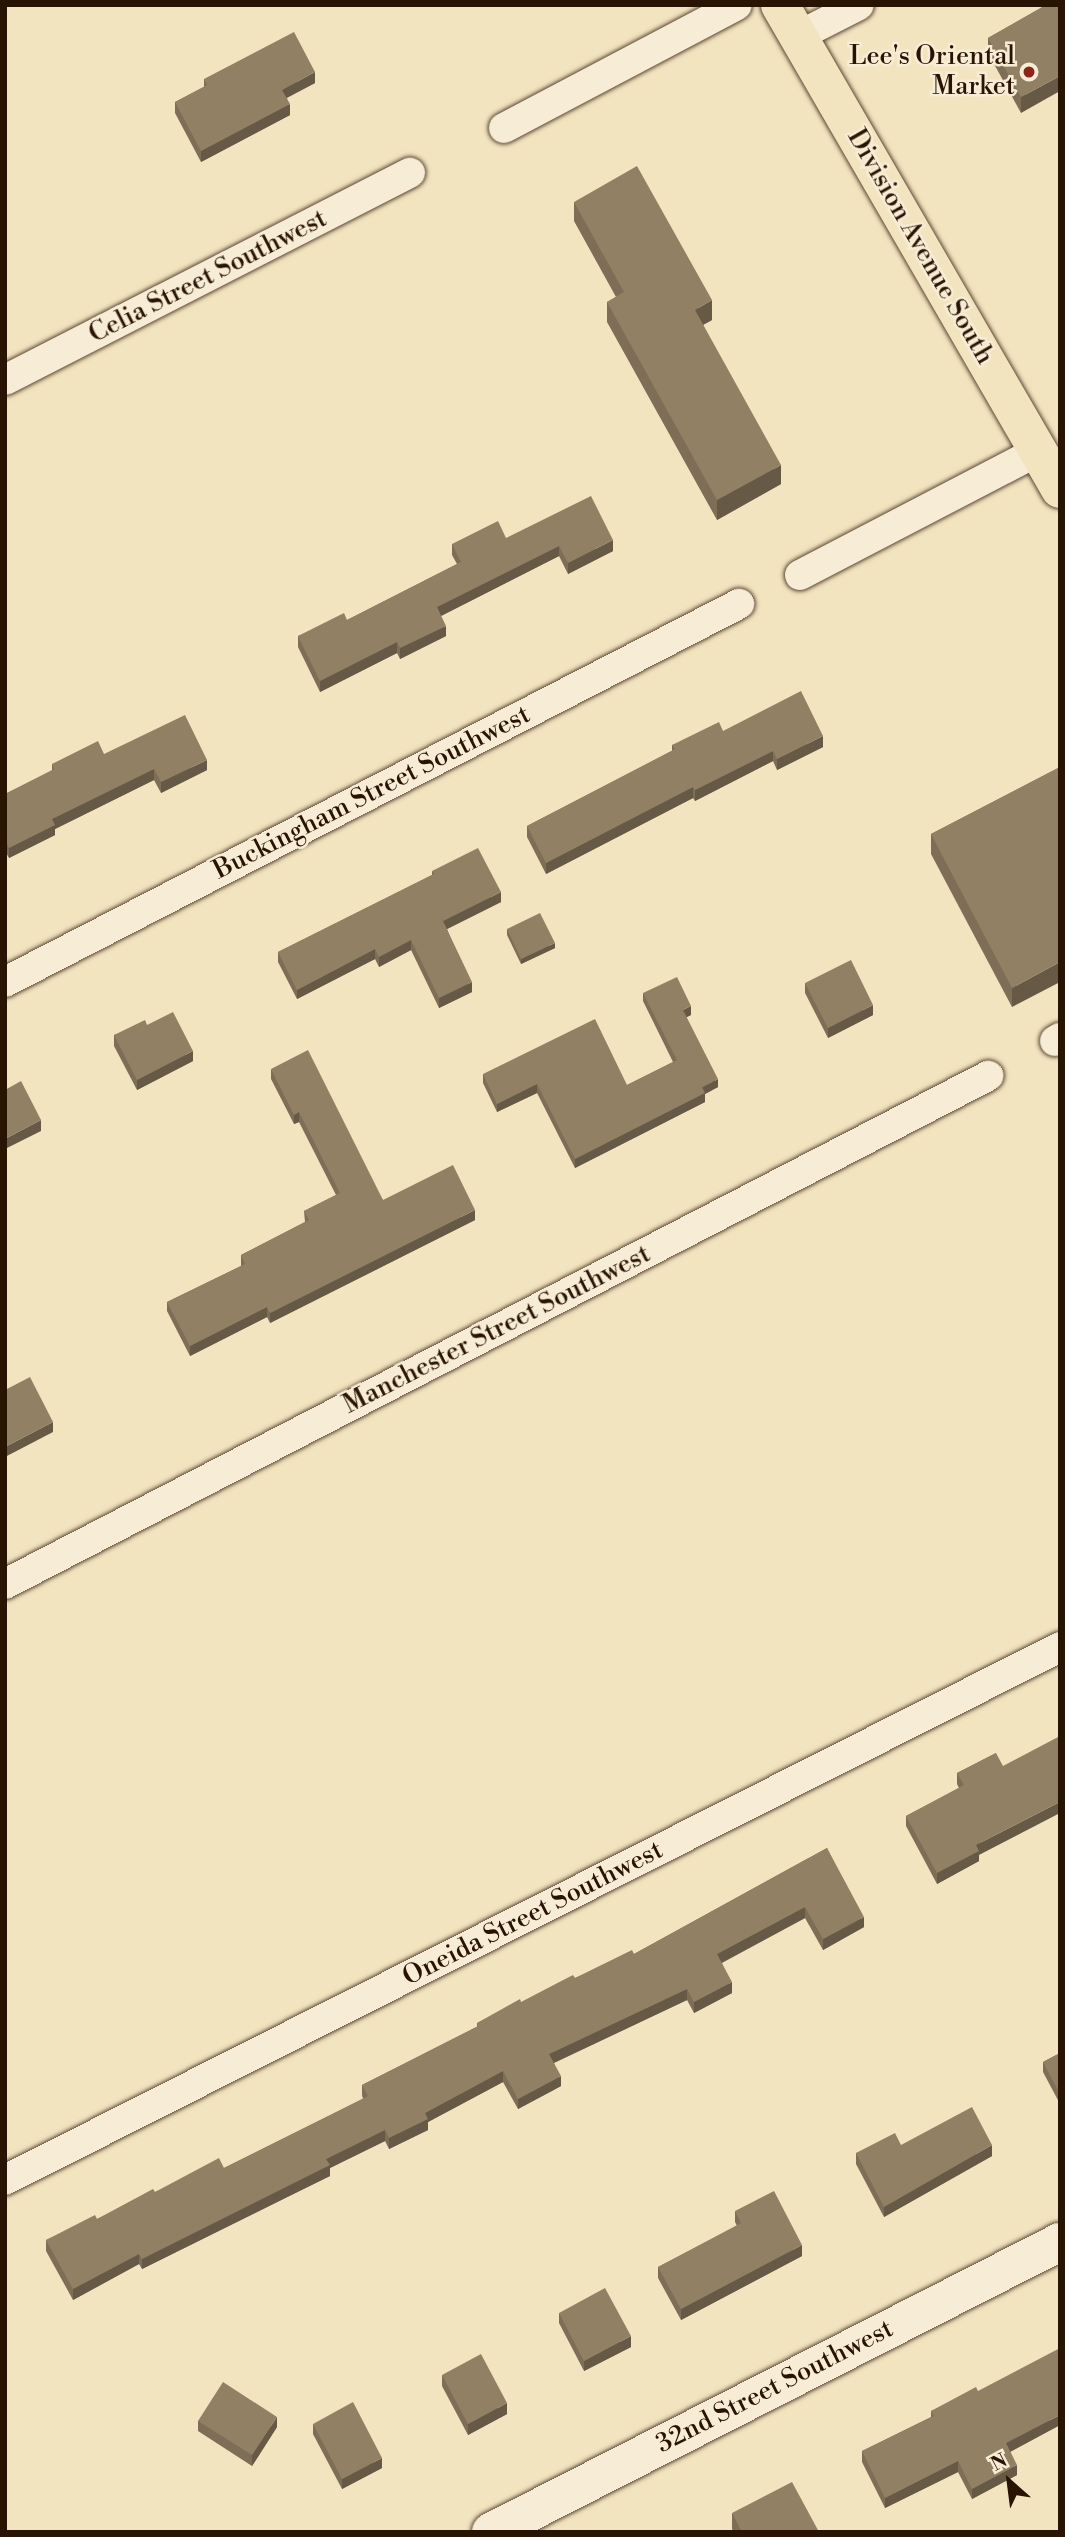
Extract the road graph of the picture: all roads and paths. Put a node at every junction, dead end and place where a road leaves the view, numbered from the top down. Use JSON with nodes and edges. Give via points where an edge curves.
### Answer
{"nodes":[{"id":1,"x":737,"y":5,"type":"edge"},
{"id":2,"x":859,"y":5,"type":"edge"},
{"id":3,"x":789,"y":21,"type":"edge"},
{"id":4,"x":504,"y":128,"type":"dead end"},
{"id":5,"x":410,"y":173,"type":"dead end"},
{"id":6,"x":5,"y":380,"type":"edge"},
{"id":7,"x":1038,"y":451,"type":"junction"},
{"id":8,"x":1060,"y":489,"type":"edge"},
{"id":9,"x":800,"y":575,"type":"dead end"},
{"id":10,"x":739,"y":604,"type":"dead end"},
{"id":11,"x":5,"y":982,"type":"edge"},
{"id":12,"x":988,"y":1076,"type":"dead end"},
{"id":13,"x":5,"y":1584,"type":"edge"},
{"id":14,"x":1060,"y":1647,"type":"edge"},
{"id":15,"x":5,"y":2180,"type":"edge"},
{"id":16,"x":1060,"y":2242,"type":"edge"},
{"id":17,"x":536,"y":2523,"type":"edge"},
{"id":18,"x":491,"y":2532,"type":"edge"}],
"edges":[{"from":1,"to":4,"type":"street"},
{"from":2,"to":3,"type":"street"},
{"from":3,"to":7,"type":"main road","name":"Division Avenue South"},
{"from":5,"to":6,"type":"street","name":"Celia Street Southwest"},
{"from":7,"to":8,"type":"main road","name":"Division Avenue South"},
{"from":7,"to":9,"type":"street"},
{"from":10,"to":11,"type":"street","name":"Buckingham Street Southwest"},
{"from":12,"to":13,"type":"street","name":"Manchester Street Southwest"},
{"from":14,"to":15,"type":"street","name":"Oneida Street Southwest"},
{"from":16,"to":17,"type":"street","name":"32nd Street Southwest"},
{"from":17,"to":18,"type":"street","name":"32nd Street Southwest"}]}
